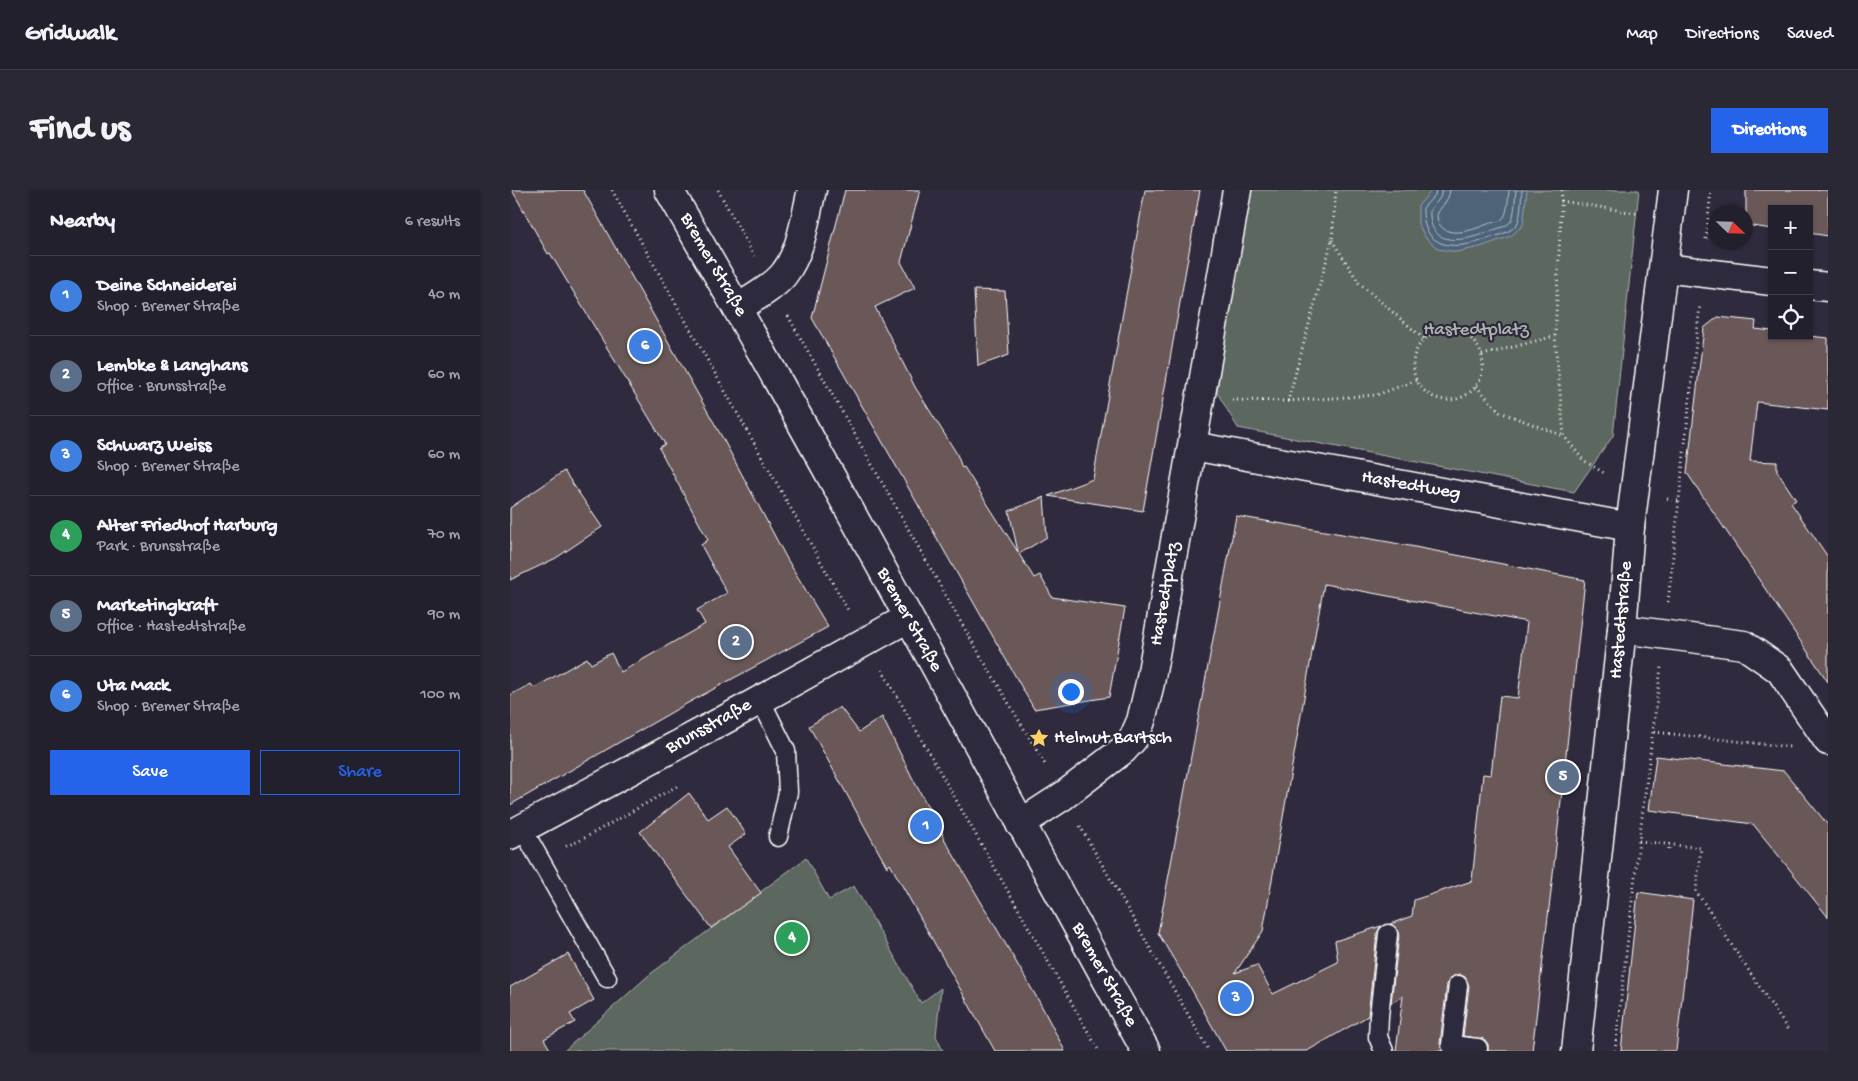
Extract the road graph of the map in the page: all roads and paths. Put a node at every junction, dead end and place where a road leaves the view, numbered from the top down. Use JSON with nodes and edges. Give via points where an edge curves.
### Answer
{"nodes":[{"id":1,"x":669,"y":190,"type":"edge"},
{"id":2,"x":718,"y":190,"type":"edge"},
{"id":3,"x":812,"y":190,"type":"edge"},
{"id":4,"x":1237,"y":190,"type":"edge"},
{"id":5,"x":1336,"y":190,"type":"edge"},
{"id":6,"x":1562,"y":190,"type":"edge"},
{"id":7,"x":1673,"y":190,"type":"edge"},
{"id":8,"x":1711,"y":190,"type":"edge"},
{"id":9,"x":1561,"y":201,"type":"junction"},
{"id":10,"x":1637,"y":213,"type":"dead end"},
{"id":11,"x":1332,"y":240,"type":"junction"},
{"id":12,"x":1706,"y":243,"type":"dead end"},
{"id":13,"x":1664,"y":268,"type":"junction"},
{"id":14,"x":1768,"y":281,"type":"edge"},
{"id":15,"x":1813,"y":285,"type":"edge"},
{"id":16,"x":771,"y":286,"type":"junction"},
{"id":17,"x":1828,"y":287,"type":"edge"},
{"id":18,"x":1700,"y":303,"type":"dead end"},
{"id":19,"x":738,"y":308,"type":"junction"},
{"id":20,"x":1555,"y":336,"type":"junction"},
{"id":21,"x":1424,"y":339,"type":"junction"},
{"id":22,"x":1482,"y":354,"type":"junction"},
{"id":23,"x":1417,"y":380,"type":"junction"},
{"id":24,"x":1476,"y":386,"type":"junction"},
{"id":25,"x":1199,"y":399,"type":"junction"},
{"id":26,"x":1288,"y":401,"type":"junction"},
{"id":27,"x":1564,"y":436,"type":"junction"},
{"id":28,"x":1192,"y":446,"type":"junction"},
{"id":29,"x":1583,"y":460,"type":"dead end"},
{"id":30,"x":1630,"y":527,"type":"junction"},
{"id":31,"x":1668,"y":608,"type":"dead end"},
{"id":32,"x":908,"y":618,"type":"junction"},
{"id":33,"x":1622,"y":629,"type":"junction"},
{"id":34,"x":1662,"y":659,"type":"dead end"},
{"id":35,"x":760,"y":699,"type":"junction"},
{"id":36,"x":1654,"y":732,"type":"junction"},
{"id":37,"x":1828,"y":741,"type":"edge"},
{"id":38,"x":1799,"y":748,"type":"dead end"},
{"id":39,"x":1063,"y":796,"type":"junction"},
{"id":40,"x":1020,"y":824,"type":"junction"},
{"id":41,"x":516,"y":832,"type":"edge"},
{"id":42,"x":778,"y":837,"type":"dead end"},
{"id":43,"x":1639,"y":841,"type":"junction"},
{"id":44,"x":1669,"y":844,"type":"junction"},
{"id":45,"x":1669,"y":849,"type":"dead end"},
{"id":46,"x":1388,"y":934,"type":"dead end"},
{"id":47,"x":607,"y":978,"type":"dead end"},
{"id":48,"x":1458,"y":985,"type":"dead end"},
{"id":49,"x":1788,"y":1030,"type":"dead end"},
{"id":50,"x":1478,"y":1048,"type":"dead end"},
{"id":51,"x":1146,"y":1051,"type":"edge"},
{"id":52,"x":1208,"y":1051,"type":"edge"},
{"id":53,"x":1384,"y":1051,"type":"edge"},
{"id":54,"x":1576,"y":1051,"type":"edge"},
{"id":55,"x":1615,"y":1051,"type":"edge"}],
"edges":[{"from":1,"to":19,"type":"street","name":"Bremer Straße"},
{"from":2,"to":16,"type":"path"},
{"from":3,"to":16,"type":"street","via":[[795,255],[784,274]]},
{"from":4,"to":25,"type":"street","name":"Hastedtplatz"},
{"from":5,"to":11,"type":"path"},
{"from":6,"to":9,"type":"path"},
{"from":7,"to":13,"type":"street","name":"Hastedtstraße"},
{"from":8,"to":12,"type":"path"},
{"from":9,"to":10,"type":"path"},
{"from":9,"to":20,"type":"path"},
{"from":11,"to":21,"type":"path","via":[[1359,283]]},
{"from":11,"to":26,"type":"path"},
{"from":13,"to":14,"type":"street"},
{"from":13,"to":30,"type":"street","name":"Hastedtstraße"},
{"from":15,"to":17,"type":"street"},
{"from":16,"to":19,"type":"street"},
{"from":16,"to":39,"type":"path"},
{"from":18,"to":31,"type":"path"},
{"from":19,"to":32,"type":"street","name":"Bremer Straße"},
{"from":20,"to":22,"type":"path"},
{"from":20,"to":27,"type":"path"},
{"from":21,"to":22,"type":"path","via":[[1435,332],[1458,331],[1468,336]]},
{"from":21,"to":23,"type":"path","via":[[1414,358]]},
{"from":22,"to":24,"type":"path","via":[[1482,376]]},
{"from":23,"to":24,"type":"path","via":[[1424,390],[1445,400],[1456,399]]},
{"from":23,"to":26,"type":"path","via":[[1378,395]]},
{"from":24,"to":27,"type":"path","via":[[1500,412]]},
{"from":25,"to":26,"type":"path"},
{"from":25,"to":28,"type":"street","name":"Hastedtplatz"},
{"from":27,"to":29,"type":"path"},
{"from":28,"to":30,"type":"street","name":"Hastedtweg"},
{"from":28,"to":39,"type":"street","name":"Hastedtplatz","via":[[1141,721],[1124,750]]},
{"from":30,"to":33,"type":"street","name":"Hastedtstraße"},
{"from":32,"to":35,"type":"street","name":"Brunsstraße"},
{"from":32,"to":40,"type":"street","name":"Bremer Straße"},
{"from":33,"to":37,"type":"street","via":[[1744,645],[1780,670]]},
{"from":33,"to":54,"type":"street","name":"Hastedtstraße"},
{"from":34,"to":36,"type":"path"},
{"from":35,"to":41,"type":"street","name":"Brunsstraße"},
{"from":35,"to":42,"type":"lane","via":[[786,751],[788,792]]},
{"from":36,"to":38,"type":"path"},
{"from":36,"to":43,"type":"path"},
{"from":39,"to":40,"type":"street","name":"Hastedtplatz"},
{"from":39,"to":52,"type":"path"},
{"from":40,"to":51,"type":"street","name":"Bremer Straße"},
{"from":41,"to":47,"type":"lane"},
{"from":43,"to":44,"type":"path"},
{"from":43,"to":55,"type":"path"},
{"from":44,"to":45,"type":"path"},
{"from":44,"to":49,"type":"path","via":[[1701,848],[1696,891]]},
{"from":46,"to":53,"type":"lane","via":[[1378,1037]]},
{"from":48,"to":50,"type":"lane","via":[[1451,1046]]}]}
